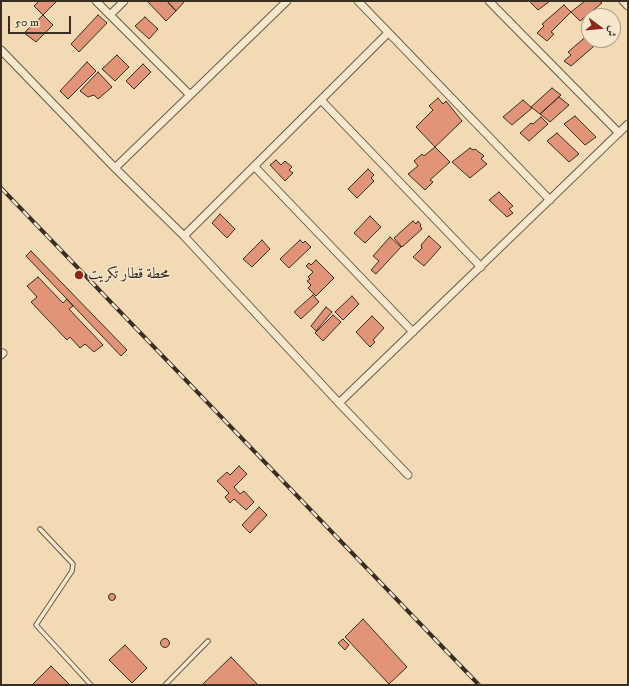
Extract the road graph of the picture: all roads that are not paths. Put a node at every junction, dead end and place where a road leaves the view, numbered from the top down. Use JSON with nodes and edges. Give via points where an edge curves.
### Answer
{"nodes":[{"id":1,"x":96,"y":1,"type":"edge"},
{"id":2,"x":124,"y":1,"type":"edge"},
{"id":3,"x":287,"y":1,"type":"edge"},
{"id":4,"x":358,"y":1,"type":"edge"},
{"id":5,"x":489,"y":1,"type":"edge"},
{"id":6,"x":623,"y":1,"type":"edge"},
{"id":7,"x":628,"y":6,"type":"edge"},
{"id":8,"x":110,"y":15,"type":"junction"},
{"id":9,"x":388,"y":33,"type":"junction"},
{"id":10,"x":1,"y":50,"type":"edge"},
{"id":11,"x":190,"y":95,"type":"junction"},
{"id":12,"x":321,"y":100,"type":"junction"},
{"id":13,"x":628,"y":124,"type":"edge"},
{"id":14,"x":619,"y":133,"type":"junction"},
{"id":15,"x":254,"y":166,"type":"junction"},
{"id":16,"x":115,"y":168,"type":"junction"},
{"id":17,"x":550,"y":200,"type":"junction"},
{"id":18,"x":184,"y":236,"type":"junction"},
{"id":19,"x":481,"y":267,"type":"junction"},
{"id":20,"x":413,"y":332,"type":"junction"},
{"id":21,"x":339,"y":403,"type":"junction"},
{"id":22,"x":408,"y":475,"type":"dead end"},
{"id":23,"x":40,"y":529,"type":"dead end"},
{"id":24,"x":208,"y":641,"type":"dead end"},
{"id":25,"x":91,"y":685,"type":"edge"},
{"id":26,"x":165,"y":685,"type":"edge"}],
"edges":[{"from":1,"to":8,"type":"street"},
{"from":2,"to":8,"type":"street"},
{"from":3,"to":11,"type":"street"},
{"from":4,"to":9,"type":"street"},
{"from":5,"to":14,"type":"street"},
{"from":6,"to":7,"type":"street"},
{"from":8,"to":11,"type":"street"},
{"from":9,"to":12,"type":"street"},
{"from":9,"to":17,"type":"street"},
{"from":10,"to":16,"type":"street"},
{"from":11,"to":16,"type":"street"},
{"from":12,"to":15,"type":"street"},
{"from":12,"to":19,"type":"street"},
{"from":13,"to":14,"type":"street"},
{"from":14,"to":17,"type":"street"},
{"from":15,"to":18,"type":"street"},
{"from":15,"to":20,"type":"street"},
{"from":16,"to":18,"type":"street"},
{"from":17,"to":19,"type":"street"},
{"from":18,"to":21,"type":"street"},
{"from":19,"to":20,"type":"street"},
{"from":20,"to":21,"type":"street"},
{"from":21,"to":22,"type":"street"},
{"from":23,"to":25,"type":"lane","via":[[73,564],[72,571],[36,625]]},
{"from":24,"to":26,"type":"lane"}]}
